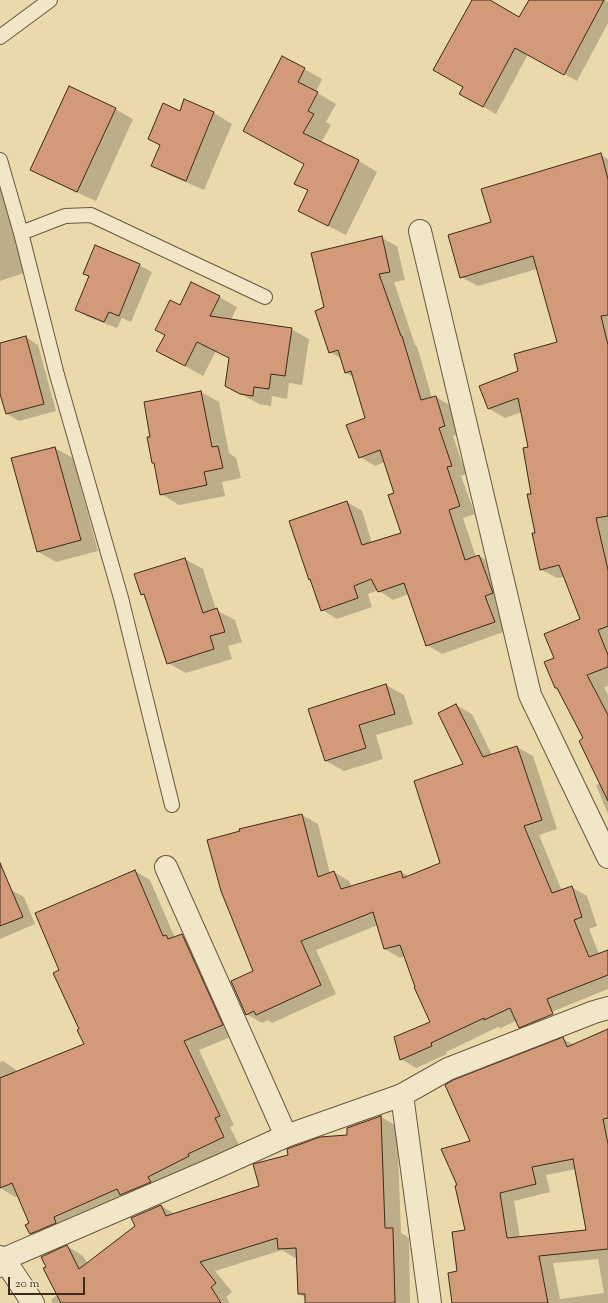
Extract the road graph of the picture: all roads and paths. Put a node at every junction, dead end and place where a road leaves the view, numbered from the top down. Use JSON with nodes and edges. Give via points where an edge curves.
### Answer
{"nodes":[{"id":1,"x":50,"y":0,"type":"edge"},
{"id":2,"x":0,"y":37,"type":"edge"},
{"id":3,"x":0,"y":160,"type":"edge"},
{"id":4,"x":420,"y":231,"type":"dead end"},
{"id":5,"x":21,"y":234,"type":"junction"},
{"id":6,"x":265,"y":297,"type":"dead end"},
{"id":7,"x":172,"y":805,"type":"dead end"},
{"id":8,"x":608,"y":857,"type":"edge"},
{"id":9,"x":166,"y":867,"type":"dead end"},
{"id":10,"x":608,"y":1008,"type":"edge"},
{"id":11,"x":402,"y":1095,"type":"junction"},
{"id":12,"x":286,"y":1136,"type":"junction"},
{"id":13,"x":1,"y":1261,"type":"edge"},
{"id":14,"x":33,"y":1303,"type":"edge"},
{"id":15,"x":430,"y":1303,"type":"edge"}],
"edges":[{"from":1,"to":2,"type":"lane"},
{"from":3,"to":5,"type":"lane"},
{"from":4,"to":8,"type":"street","via":[[530,695]]},
{"from":5,"to":6,"type":"lane","via":[[65,216],[91,215]]},
{"from":5,"to":7,"type":"lane","via":[[57,375],[121,598]]},
{"from":9,"to":12,"type":"street"},
{"from":10,"to":11,"type":"street","via":[[448,1069]]},
{"from":11,"to":12,"type":"street"},
{"from":11,"to":15,"type":"street"},
{"from":12,"to":13,"type":"street"},
{"from":13,"to":14,"type":"street"}]}
